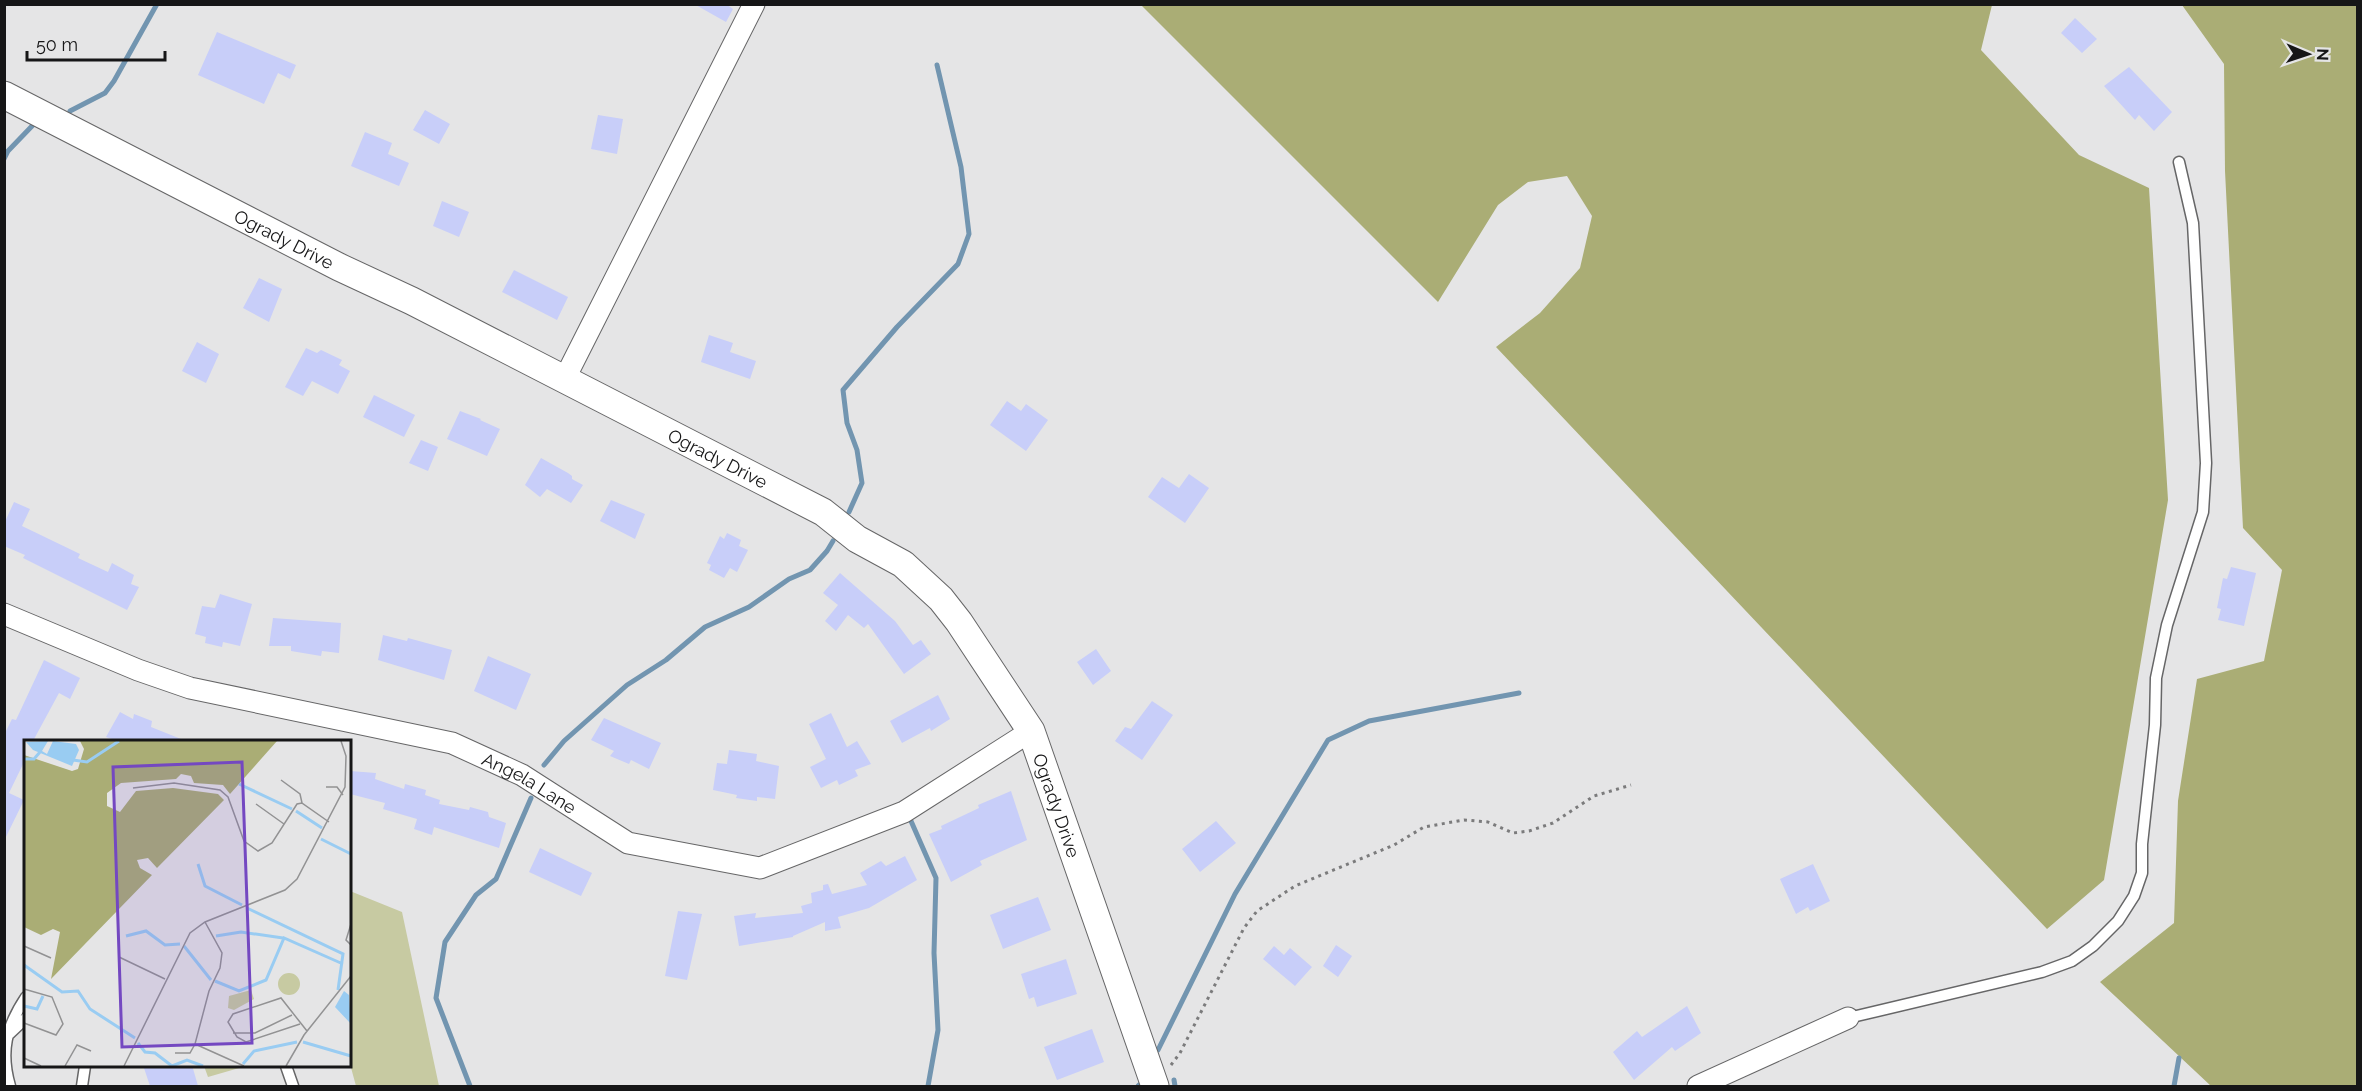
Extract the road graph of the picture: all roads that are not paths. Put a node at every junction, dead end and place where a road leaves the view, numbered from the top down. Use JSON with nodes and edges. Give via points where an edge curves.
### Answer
{"nodes":[{"id":1,"x":754,"y":4,"type":"edge"},
{"id":2,"x":4,"y":95,"type":"edge"},
{"id":3,"x":2179,"y":162,"type":"dead end"},
{"id":4,"x":564,"y":380,"type":"junction"},
{"id":5,"x":5,"y":615,"type":"edge"},
{"id":6,"x":1031,"y":731,"type":"junction"},
{"id":7,"x":24,"y":1000,"type":"edge"},
{"id":8,"x":1848,"y":1018,"type":"joint"},
{"id":9,"x":24,"y":1020,"type":"edge"},
{"id":10,"x":6,"y":1037,"type":"edge"},
{"id":11,"x":85,"y":1067,"type":"edge"},
{"id":12,"x":287,"y":1067,"type":"edge"},
{"id":13,"x":1153,"y":1081,"type":"edge"},
{"id":14,"x":10,"y":1086,"type":"edge"},
{"id":15,"x":82,"y":1086,"type":"edge"},
{"id":16,"x":293,"y":1086,"type":"edge"},
{"id":17,"x":1698,"y":1086,"type":"edge"}],
"edges":[{"from":1,"to":4,"type":"street"},
{"from":2,"to":4,"type":"street","name":"Ogrady Drive"},
{"from":3,"to":8,"type":"lane","via":[[2193,223],[2206,464],[2204,512],[2167,625],[2156,678],[2142,873],[2134,896],[2118,921],[2072,961],[2042,972]]},
{"from":4,"to":6,"type":"street","name":"Ogrady Drive","via":[[823,512],[857,539],[903,564],[953,614]]},
{"from":5,"to":6,"type":"street","name":"Angela Lane","via":[[190,688],[452,743],[522,775],[628,843],[760,868],[904,812]]},
{"from":6,"to":13,"type":"street","name":"Ogrady Drive"},
{"from":7,"to":10,"type":"lane"},
{"from":8,"to":17,"type":"street"},
{"from":9,"to":10,"type":"lane"},
{"from":10,"to":14,"type":"lane"},
{"from":11,"to":15,"type":"lane"},
{"from":12,"to":16,"type":"lane"}]}
